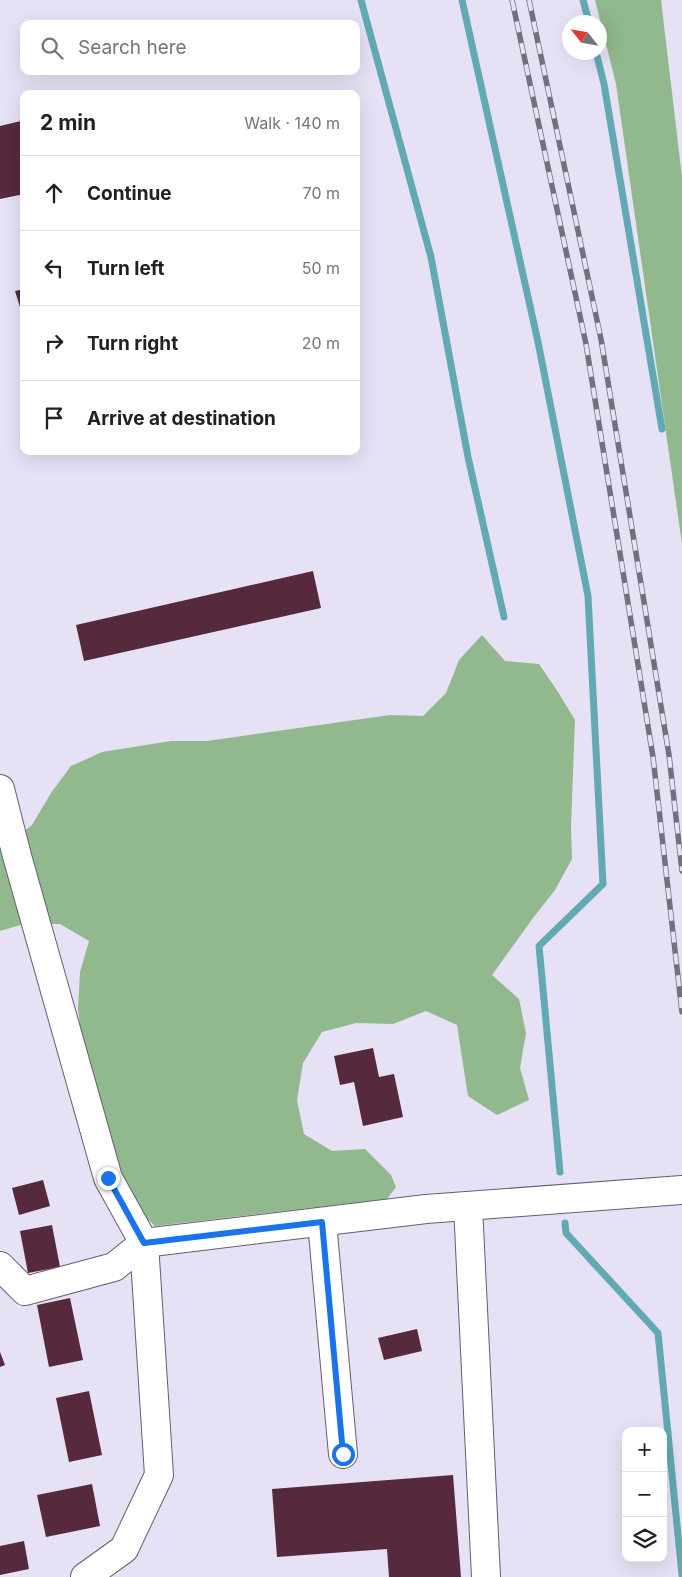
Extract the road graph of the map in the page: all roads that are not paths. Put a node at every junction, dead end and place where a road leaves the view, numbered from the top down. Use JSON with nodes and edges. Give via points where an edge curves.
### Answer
{"nodes":[{"id":1,"x":0,"y":789,"type":"edge"},
{"id":2,"x":682,"y":1190,"type":"edge"},
{"id":3,"x":468,"y":1206,"type":"junction"},
{"id":4,"x":322,"y":1222,"type":"junction"},
{"id":5,"x":144,"y":1243,"type":"junction"},
{"id":6,"x":0,"y":1266,"type":"edge"},
{"id":7,"x":343,"y":1454,"type":"dead end"},
{"id":8,"x":85,"y":1577,"type":"edge"},
{"id":9,"x":486,"y":1577,"type":"edge"}],
"edges":[{"from":1,"to":5,"type":"street","via":[[108,1178]]},
{"from":2,"to":3,"type":"street"},
{"from":3,"to":4,"type":"street"},
{"from":3,"to":9,"type":"street"},
{"from":4,"to":5,"type":"street"},
{"from":4,"to":7,"type":"street"},
{"from":5,"to":6,"type":"street","via":[[114,1267],[25,1291]]},
{"from":5,"to":8,"type":"street","via":[[159,1475],[124,1549]]}]}
